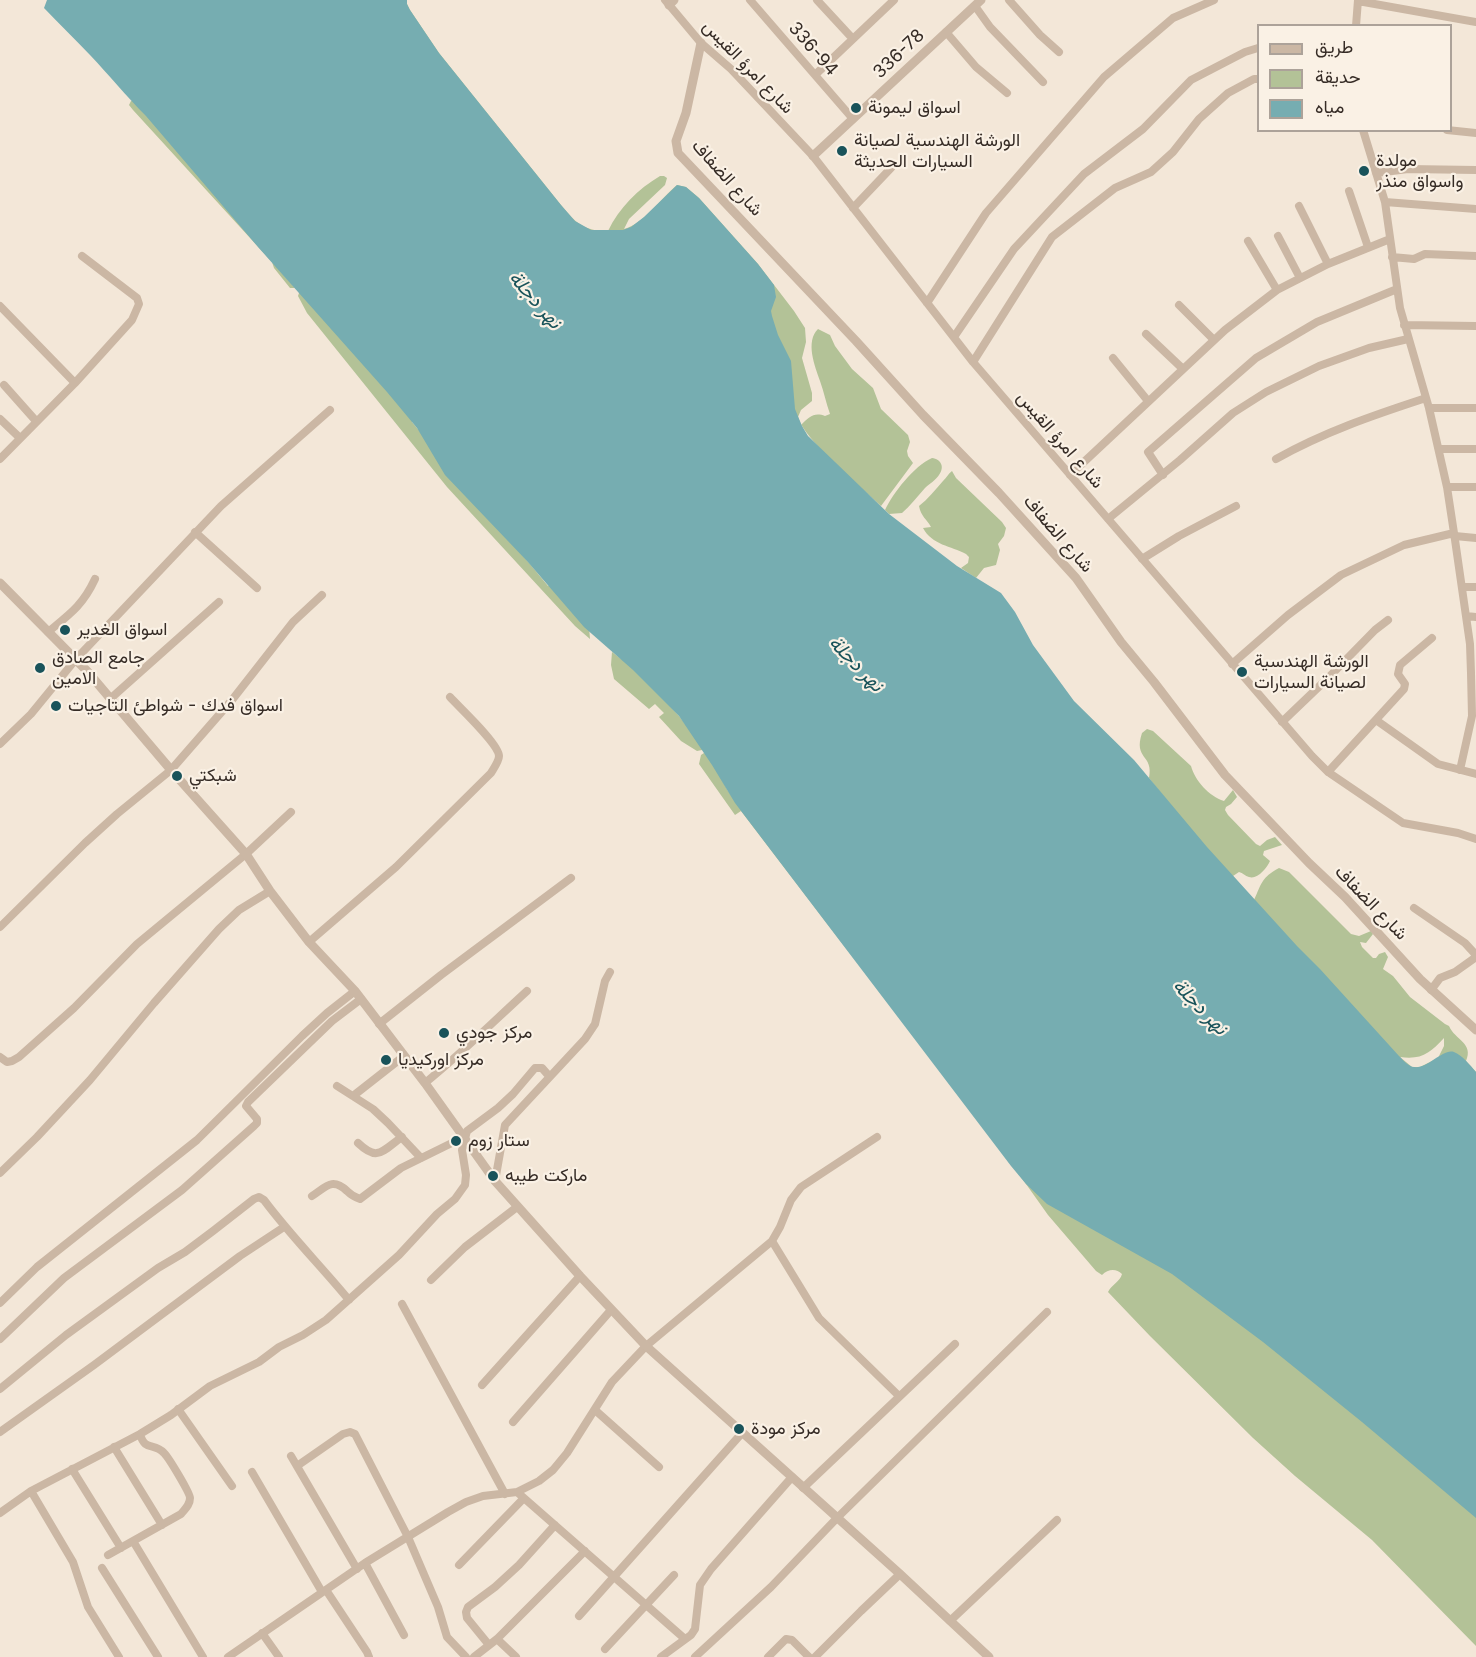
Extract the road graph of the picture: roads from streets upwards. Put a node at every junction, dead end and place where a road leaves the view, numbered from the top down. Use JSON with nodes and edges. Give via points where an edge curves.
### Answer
{"nodes":[{"id":1,"x":750,"y":0,"type":"edge"},
{"id":2,"x":817,"y":0,"type":"edge"},
{"id":3,"x":894,"y":0,"type":"edge"},
{"id":4,"x":1009,"y":0,"type":"edge"},
{"id":5,"x":1214,"y":0,"type":"edge"},
{"id":6,"x":1358,"y":1,"type":"edge"},
{"id":7,"x":670,"y":2,"type":"edge"},
{"id":8,"x":978,"y":3,"type":"edge"},
{"id":9,"x":1476,"y":22,"type":"edge"},
{"id":10,"x":1356,"y":24,"type":"edge"},
{"id":11,"x":946,"y":32,"type":"junction"},
{"id":12,"x":853,"y":39,"type":"junction"},
{"id":13,"x":701,"y":43,"type":"junction"},
{"id":14,"x":1257,"y":48,"type":"edge"},
{"id":15,"x":1059,"y":52,"type":"dead end"},
{"id":16,"x":815,"y":75,"type":"junction"},
{"id":17,"x":1257,"y":79,"type":"edge"},
{"id":18,"x":1043,"y":82,"type":"dead end"},
{"id":19,"x":1006,"y":93,"type":"dead end"},
{"id":20,"x":854,"y":119,"type":"junction"},
{"id":21,"x":1452,"y":130,"type":"edge"},
{"id":22,"x":1364,"y":132,"type":"edge"},
{"id":23,"x":1476,"y":133,"type":"edge"},
{"id":24,"x":813,"y":156,"type":"junction"},
{"id":25,"x":891,"y":168,"type":"dead end"},
{"id":26,"x":1476,"y":170,"type":"edge"},
{"id":27,"x":1376,"y":173,"type":"junction"},
{"id":28,"x":1349,"y":191,"type":"dead end"},
{"id":29,"x":1384,"y":202,"type":"junction"},
{"id":30,"x":1299,"y":206,"type":"dead end"},
{"id":31,"x":853,"y":208,"type":"junction"},
{"id":32,"x":1476,"y":209,"type":"edge"},
{"id":33,"x":1278,"y":236,"type":"dead end"},
{"id":34,"x":1390,"y":239,"type":"junction"},
{"id":35,"x":1248,"y":241,"type":"dead end"},
{"id":36,"x":1368,"y":247,"type":"junction"},
{"id":37,"x":82,"y":256,"type":"dead end"},
{"id":38,"x":1476,"y":256,"type":"edge"},
{"id":39,"x":1392,"y":257,"type":"junction"},
{"id":40,"x":1328,"y":264,"type":"junction"},
{"id":41,"x":1300,"y":278,"type":"junction"},
{"id":42,"x":1277,"y":290,"type":"junction"},
{"id":43,"x":1397,"y":290,"type":"junction"},
{"id":44,"x":927,"y":303,"type":"junction"},
{"id":45,"x":1179,"y":305,"type":"dead end"},
{"id":46,"x":0,"y":306,"type":"edge"},
{"id":47,"x":1404,"y":325,"type":"junction"},
{"id":48,"x":1476,"y":326,"type":"edge"},
{"id":49,"x":1146,"y":334,"type":"dead end"},
{"id":50,"x":954,"y":337,"type":"junction"},
{"id":51,"x":1408,"y":339,"type":"junction"},
{"id":52,"x":1214,"y":340,"type":"junction"},
{"id":53,"x":1113,"y":358,"type":"dead end"},
{"id":54,"x":973,"y":362,"type":"junction"},
{"id":55,"x":1183,"y":369,"type":"junction"},
{"id":56,"x":75,"y":383,"type":"junction"},
{"id":57,"x":4,"y":385,"type":"dead end"},
{"id":58,"x":1426,"y":398,"type":"junction"},
{"id":59,"x":1148,"y":401,"type":"junction"},
{"id":60,"x":1429,"y":408,"type":"junction"},
{"id":61,"x":1476,"y":408,"type":"edge"},
{"id":62,"x":330,"y":410,"type":"dead end"},
{"id":63,"x":0,"y":419,"type":"edge"},
{"id":64,"x":36,"y":421,"type":"junction"},
{"id":65,"x":20,"y":438,"type":"junction"},
{"id":66,"x":1439,"y":449,"type":"junction"},
{"id":67,"x":1476,"y":449,"type":"edge"},
{"id":68,"x":0,"y":459,"type":"edge"},
{"id":69,"x":1276,"y":459,"type":"dead end"},
{"id":70,"x":1070,"y":475,"type":"junction"},
{"id":71,"x":1163,"y":475,"type":"junction"},
{"id":72,"x":1447,"y":487,"type":"junction"},
{"id":73,"x":1476,"y":487,"type":"edge"},
{"id":74,"x":1236,"y":506,"type":"dead end"},
{"id":75,"x":1108,"y":519,"type":"junction"},
{"id":76,"x":195,"y":532,"type":"junction"},
{"id":77,"x":1454,"y":535,"type":"junction"},
{"id":78,"x":1476,"y":538,"type":"edge"},
{"id":79,"x":1142,"y":559,"type":"junction"},
{"id":80,"x":95,"y":579,"type":"dead end"},
{"id":81,"x":0,"y":583,"type":"edge"},
{"id":82,"x":1462,"y":587,"type":"junction"},
{"id":83,"x":1476,"y":587,"type":"edge"},
{"id":84,"x":257,"y":588,"type":"dead end"},
{"id":85,"x":322,"y":595,"type":"dead end"},
{"id":86,"x":219,"y":602,"type":"dead end"},
{"id":87,"x":1466,"y":616,"type":"junction"},
{"id":88,"x":1476,"y":617,"type":"edge"},
{"id":89,"x":1388,"y":620,"type":"dead end"},
{"id":90,"x":48,"y":632,"type":"junction"},
{"id":91,"x":1432,"y":638,"type":"dead end"},
{"id":92,"x":1473,"y":645,"type":"edge"},
{"id":93,"x":76,"y":659,"type":"junction"},
{"id":94,"x":1232,"y":664,"type":"junction"},
{"id":95,"x":1474,"y":673,"type":"edge"},
{"id":96,"x":450,"y":697,"type":"dead end"},
{"id":97,"x":110,"y":699,"type":"junction"},
{"id":98,"x":1474,"y":716,"type":"edge"},
{"id":99,"x":1376,"y":720,"type":"junction"},
{"id":100,"x":1282,"y":722,"type":"junction"},
{"id":101,"x":1472,"y":735,"type":"edge"},
{"id":102,"x":0,"y":744,"type":"edge"},
{"id":103,"x":171,"y":770,"type":"junction"},
{"id":104,"x":1460,"y":770,"type":"junction"},
{"id":105,"x":1328,"y":771,"type":"junction"},
{"id":106,"x":1476,"y":774,"type":"edge"},
{"id":107,"x":291,"y":812,"type":"dead end"},
{"id":108,"x":1476,"y":839,"type":"edge"},
{"id":109,"x":246,"y":854,"type":"junction"},
{"id":110,"x":572,"y":878,"type":"dead end"},
{"id":111,"x":270,"y":891,"type":"junction"},
{"id":112,"x":1414,"y":908,"type":"dead end"},
{"id":113,"x":0,"y":927,"type":"edge"},
{"id":114,"x":309,"y":942,"type":"junction"},
{"id":115,"x":1476,"y":956,"type":"edge"},
{"id":116,"x":610,"y":972,"type":"dead end"},
{"id":117,"x":1431,"y":990,"type":"junction"},
{"id":118,"x":355,"y":991,"type":"junction"},
{"id":119,"x":527,"y":991,"type":"dead end"},
{"id":120,"x":362,"y":999,"type":"junction"},
{"id":121,"x":379,"y":1024,"type":"junction"},
{"id":122,"x":1476,"y":1030,"type":"edge"},
{"id":123,"x":404,"y":1056,"type":"junction"},
{"id":124,"x":0,"y":1057,"type":"edge"},
{"id":125,"x":549,"y":1076,"type":"junction"},
{"id":126,"x":425,"y":1083,"type":"junction"},
{"id":127,"x":337,"y":1086,"type":"dead end"},
{"id":128,"x":353,"y":1096,"type":"junction"},
{"id":129,"x":402,"y":1137,"type":"junction"},
{"id":130,"x":464,"y":1137,"type":"junction"},
{"id":131,"x":877,"y":1137,"type":"dead end"},
{"id":132,"x":358,"y":1143,"type":"dead end"},
{"id":133,"x":421,"y":1158,"type":"junction"},
{"id":134,"x":0,"y":1173,"type":"edge"},
{"id":135,"x":495,"y":1181,"type":"junction"},
{"id":136,"x":312,"y":1196,"type":"dead end"},
{"id":137,"x":517,"y":1207,"type":"junction"},
{"id":138,"x":284,"y":1227,"type":"junction"},
{"id":139,"x":772,"y":1241,"type":"junction"},
{"id":140,"x":580,"y":1276,"type":"junction"},
{"id":141,"x":431,"y":1280,"type":"dead end"},
{"id":142,"x":349,"y":1300,"type":"junction"},
{"id":143,"x":0,"y":1303,"type":"edge"},
{"id":144,"x":402,"y":1304,"type":"dead end"},
{"id":145,"x":611,"y":1310,"type":"junction"},
{"id":146,"x":1047,"y":1312,"type":"dead end"},
{"id":147,"x":0,"y":1339,"type":"edge"},
{"id":148,"x":955,"y":1344,"type":"dead end"},
{"id":149,"x":646,"y":1346,"type":"junction"},
{"id":150,"x":482,"y":1385,"type":"dead end"},
{"id":151,"x":0,"y":1389,"type":"edge"},
{"id":152,"x":899,"y":1396,"type":"junction"},
{"id":153,"x":178,"y":1409,"type":"junction"},
{"id":154,"x":595,"y":1410,"type":"junction"},
{"id":155,"x":513,"y":1422,"type":"dead end"},
{"id":156,"x":0,"y":1432,"type":"edge"},
{"id":157,"x":742,"y":1433,"type":"junction"},
{"id":158,"x":140,"y":1434,"type":"junction"},
{"id":159,"x":114,"y":1447,"type":"junction"},
{"id":160,"x":291,"y":1456,"type":"dead end"},
{"id":161,"x":297,"y":1466,"type":"junction"},
{"id":162,"x":660,"y":1467,"type":"dead end"},
{"id":163,"x":72,"y":1469,"type":"junction"},
{"id":164,"x":252,"y":1472,"type":"dead end"},
{"id":165,"x":792,"y":1477,"type":"junction"},
{"id":166,"x":232,"y":1486,"type":"dead end"},
{"id":167,"x":803,"y":1488,"type":"junction"},
{"id":168,"x":31,"y":1491,"type":"junction"},
{"id":169,"x":517,"y":1492,"type":"junction"},
{"id":170,"x":505,"y":1494,"type":"junction"},
{"id":171,"x":524,"y":1498,"type":"junction"},
{"id":172,"x":0,"y":1514,"type":"edge"},
{"id":173,"x":837,"y":1518,"type":"junction"},
{"id":174,"x":1057,"y":1520,"type":"dead end"},
{"id":175,"x":162,"y":1525,"type":"junction"},
{"id":176,"x":555,"y":1525,"type":"junction"},
{"id":177,"x":408,"y":1537,"type":"junction"},
{"id":178,"x":133,"y":1541,"type":"junction"},
{"id":179,"x":121,"y":1548,"type":"junction"},
{"id":180,"x":585,"y":1551,"type":"junction"},
{"id":181,"x":108,"y":1555,"type":"dead end"},
{"id":182,"x":365,"y":1563,"type":"junction"},
{"id":183,"x":459,"y":1565,"type":"dead end"},
{"id":184,"x":102,"y":1568,"type":"dead end"},
{"id":185,"x":357,"y":1569,"type":"junction"},
{"id":186,"x":900,"y":1574,"type":"junction"},
{"id":187,"x":674,"y":1575,"type":"dead end"},
{"id":188,"x":614,"y":1576,"type":"junction"},
{"id":189,"x":324,"y":1591,"type":"junction"},
{"id":190,"x":647,"y":1605,"type":"junction"},
{"id":191,"x":579,"y":1616,"type":"dead end"},
{"id":192,"x":950,"y":1621,"type":"junction"},
{"id":193,"x":262,"y":1634,"type":"junction"},
{"id":194,"x":404,"y":1635,"type":"dead end"},
{"id":195,"x":497,"y":1639,"type":"junction"},
{"id":196,"x":685,"y":1639,"type":"junction"},
{"id":197,"x":489,"y":1646,"type":"junction"},
{"id":198,"x":605,"y":1649,"type":"dead end"},
{"id":199,"x":119,"y":1657,"type":"edge"},
{"id":200,"x":158,"y":1657,"type":"edge"},
{"id":201,"x":202,"y":1657,"type":"edge"},
{"id":202,"x":228,"y":1657,"type":"edge"},
{"id":203,"x":279,"y":1657,"type":"edge"},
{"id":204,"x":369,"y":1657,"type":"edge"},
{"id":205,"x":466,"y":1657,"type":"edge"},
{"id":206,"x":474,"y":1657,"type":"edge"},
{"id":207,"x":516,"y":1657,"type":"edge"},
{"id":208,"x":661,"y":1657,"type":"edge"},
{"id":209,"x":695,"y":1657,"type":"edge"},
{"id":210,"x":768,"y":1657,"type":"edge"},
{"id":211,"x":809,"y":1657,"type":"edge"},
{"id":212,"x":815,"y":1657,"type":"edge"},
{"id":213,"x":989,"y":1657,"type":"edge"}],
"edges":[{"from":1,"to":16,"type":"street","name":"336-94"},
{"from":2,"to":12,"type":"street"},
{"from":3,"to":12,"type":"street"},
{"from":4,"to":15,"type":"street"},
{"from":5,"to":44,"type":"street","via":[[1173,18],[1104,77],[987,213]]},
{"from":6,"to":9,"type":"street"},
{"from":6,"to":10,"type":"street"},
{"from":7,"to":13,"type":"street","name":"شارع امرؤ القيس"},
{"from":8,"to":11,"type":"street","name":"336-78"},
{"from":8,"to":18,"type":"street","via":[[990,27]]},
{"from":11,"to":19,"type":"street","via":[[976,67]]},
{"from":11,"to":20,"type":"street","name":"336-78"},
{"from":12,"to":16,"type":"street"},
{"from":13,"to":24,"type":"street","name":"شارع امرؤ القيس","via":[[731,69]]},
{"from":13,"to":117,"type":"street","name":"شارع الضفاف","via":[[676,141],[678,153],[1076,578],[1218,768]]},
{"from":14,"to":50,"type":"street","via":[[1191,80],[1143,129],[1084,174],[1014,249]]},
{"from":16,"to":20,"type":"street","name":"336-94"},
{"from":17,"to":54,"type":"street","via":[[1228,93],[1198,119],[1173,152],[1151,172],[1115,188],[1052,237]]},
{"from":20,"to":24,"type":"street","name":"336-78"},
{"from":21,"to":23,"type":"street"},
{"from":22,"to":27,"type":"street"},
{"from":24,"to":31,"type":"street","name":"شارع امرؤ القيس"},
{"from":25,"to":31,"type":"street"},
{"from":26,"to":27,"type":"street"},
{"from":27,"to":29,"type":"street"},
{"from":28,"to":36,"type":"street"},
{"from":29,"to":32,"type":"street"},
{"from":29,"to":34,"type":"street"},
{"from":30,"to":40,"type":"street"},
{"from":31,"to":44,"type":"street","name":"شارع امرؤ القيس"},
{"from":33,"to":41,"type":"street"},
{"from":34,"to":36,"type":"street"},
{"from":34,"to":39,"type":"street"},
{"from":35,"to":42,"type":"street"},
{"from":36,"to":40,"type":"street"},
{"from":37,"to":56,"type":"street","via":[[131,292],[139,304],[132,320]]},
{"from":38,"to":39,"type":"street"},
{"from":39,"to":43,"type":"street"},
{"from":40,"to":41,"type":"street"},
{"from":41,"to":42,"type":"street"},
{"from":42,"to":52,"type":"street"},
{"from":43,"to":47,"type":"street"},
{"from":43,"to":71,"type":"street","via":[[1317,322],[1256,358],[1148,452]]},
{"from":44,"to":50,"type":"street","name":"شارع امرؤ القيس"},
{"from":45,"to":52,"type":"street"},
{"from":46,"to":56,"type":"street"},
{"from":47,"to":48,"type":"street"},
{"from":47,"to":51,"type":"street"},
{"from":49,"to":55,"type":"street"},
{"from":50,"to":54,"type":"street","name":"شارع امرؤ القيس"},
{"from":51,"to":58,"type":"street"},
{"from":51,"to":71,"type":"street","via":[[1329,362],[1266,392],[1233,413]]},
{"from":52,"to":55,"type":"street"},
{"from":53,"to":59,"type":"street"},
{"from":54,"to":70,"type":"street","name":"شارع امرؤ القيس"},
{"from":55,"to":59,"type":"street"},
{"from":56,"to":64,"type":"street"},
{"from":57,"to":64,"type":"street"},
{"from":58,"to":60,"type":"street"},
{"from":58,"to":69,"type":"street","via":[[1361,419]]},
{"from":59,"to":70,"type":"street"},
{"from":60,"to":61,"type":"street"},
{"from":60,"to":66,"type":"street"},
{"from":62,"to":76,"type":"street"},
{"from":63,"to":65,"type":"street"},
{"from":64,"to":65,"type":"street"},
{"from":65,"to":68,"type":"street"},
{"from":66,"to":67,"type":"street"},
{"from":66,"to":72,"type":"street"},
{"from":70,"to":75,"type":"street","name":"شارع امرؤ القيس"},
{"from":71,"to":75,"type":"street"},
{"from":72,"to":73,"type":"street"},
{"from":72,"to":77,"type":"street"},
{"from":74,"to":79,"type":"street"},
{"from":75,"to":79,"type":"street","name":"شارع امرؤ القيس"},
{"from":76,"to":84,"type":"street"},
{"from":76,"to":93,"type":"street"},
{"from":77,"to":78,"type":"street"},
{"from":77,"to":82,"type":"street"},
{"from":77,"to":94,"type":"street","via":[[1404,545],[1341,575]]},
{"from":79,"to":94,"type":"street","name":"شارع امرؤ القيس"},
{"from":80,"to":90,"type":"street","via":[[80,604]]},
{"from":81,"to":90,"type":"street"},
{"from":82,"to":83,"type":"street"},
{"from":82,"to":87,"type":"street"},
{"from":85,"to":103,"type":"street","via":[[292,622]]},
{"from":86,"to":97,"type":"street"},
{"from":87,"to":88,"type":"street"},
{"from":87,"to":92,"type":"street"},
{"from":89,"to":100,"type":"street"},
{"from":90,"to":93,"type":"street"},
{"from":91,"to":99,"type":"street","via":[[1400,664],[1398,674],[1404,689]]},
{"from":92,"to":95,"type":"street"},
{"from":93,"to":97,"type":"street"},
{"from":93,"to":102,"type":"street","via":[[31,714]]},
{"from":94,"to":100,"type":"street","name":"شارع امرؤ القيس"},
{"from":95,"to":98,"type":"street"},
{"from":96,"to":114,"type":"street","via":[[497,749],[496,765],[396,867]]},
{"from":97,"to":103,"type":"street"},
{"from":98,"to":101,"type":"street"},
{"from":99,"to":104,"type":"street","via":[[1438,764]]},
{"from":99,"to":105,"type":"street"},
{"from":100,"to":105,"type":"street","name":"شارع امرؤ القيس"},
{"from":101,"to":104,"type":"street"},
{"from":103,"to":109,"type":"street"},
{"from":103,"to":113,"type":"street","via":[[85,843]]},
{"from":104,"to":106,"type":"street"},
{"from":105,"to":108,"type":"street","name":"شارع امرؤ القيس","via":[[1402,823]]},
{"from":107,"to":109,"type":"street"},
{"from":109,"to":111,"type":"street"},
{"from":109,"to":124,"type":"street","via":[[137,944],[20,1057],[7,1062]]},
{"from":110,"to":121,"type":"street"},
{"from":111,"to":114,"type":"street"},
{"from":111,"to":134,"type":"street","via":[[239,910],[219,929],[90,1080]]},
{"from":112,"to":115,"type":"street","via":[[1465,943]]},
{"from":114,"to":118,"type":"street"},
{"from":115,"to":117,"type":"street","via":[[1440,978]]},
{"from":116,"to":125,"type":"street","via":[[594,1024],[585,1039]]},
{"from":117,"to":122,"type":"street","name":"شارع الضفاف"},
{"from":118,"to":120,"type":"street"},
{"from":118,"to":143,"type":"street","via":[[311,1028],[197,1140],[37,1267]]},
{"from":119,"to":126,"type":"street"},
{"from":120,"to":121,"type":"street"},
{"from":120,"to":147,"type":"street","via":[[332,1020],[248,1102],[246,1106],[257,1119],[254,1126],[182,1190],[64,1278]]},
{"from":121,"to":123,"type":"street"},
{"from":123,"to":126,"type":"street"},
{"from":123,"to":128,"type":"street"},
{"from":125,"to":130,"type":"street","via":[[542,1068],[535,1068],[513,1094],[470,1127]]},
{"from":125,"to":135,"type":"street","via":[[505,1125]]},
{"from":126,"to":130,"type":"street"},
{"from":127,"to":128,"type":"street"},
{"from":128,"to":129,"type":"street"},
{"from":129,"to":132,"type":"street","via":[[374,1155]]},
{"from":129,"to":133,"type":"street"},
{"from":130,"to":133,"type":"street"},
{"from":130,"to":135,"type":"street"},
{"from":130,"to":142,"type":"street","via":[[466,1175],[461,1191]]},
{"from":131,"to":139,"type":"street","via":[[801,1187]]},
{"from":133,"to":136,"type":"street","via":[[360,1199],[335,1183]]},
{"from":135,"to":137,"type":"street"},
{"from":137,"to":140,"type":"street"},
{"from":137,"to":141,"type":"street","via":[[465,1247]]},
{"from":138,"to":142,"type":"street"},
{"from":138,"to":151,"type":"street","via":[[264,1200],[254,1198],[185,1252],[66,1335]]},
{"from":138,"to":156,"type":"street"},
{"from":139,"to":149,"type":"street"},
{"from":139,"to":152,"type":"street","via":[[819,1318]]},
{"from":140,"to":145,"type":"street"},
{"from":140,"to":150,"type":"street"},
{"from":142,"to":153,"type":"street","via":[[303,1335],[210,1386]]},
{"from":144,"to":170,"type":"street"},
{"from":145,"to":149,"type":"street"},
{"from":145,"to":155,"type":"street"},
{"from":146,"to":173,"type":"street"},
{"from":148,"to":152,"type":"street"},
{"from":149,"to":154,"type":"street","via":[[612,1382]]},
{"from":149,"to":157,"type":"street"},
{"from":152,"to":167,"type":"street"},
{"from":153,"to":158,"type":"street"},
{"from":153,"to":166,"type":"street"},
{"from":154,"to":162,"type":"street"},
{"from":154,"to":169,"type":"street","via":[[553,1470]]},
{"from":157,"to":165,"type":"street"},
{"from":157,"to":188,"type":"street"},
{"from":158,"to":159,"type":"street"},
{"from":158,"to":175,"type":"street","via":[[142,1442],[165,1453],[190,1495],[181,1514]]},
{"from":159,"to":163,"type":"street"},
{"from":159,"to":175,"type":"street"},
{"from":160,"to":161,"type":"street"},
{"from":161,"to":177,"type":"street","via":[[343,1434],[355,1434]]},
{"from":161,"to":185,"type":"street"},
{"from":163,"to":168,"type":"street"},
{"from":163,"to":179,"type":"street"},
{"from":164,"to":189,"type":"street"},
{"from":165,"to":167,"type":"street"},
{"from":165,"to":196,"type":"street","via":[[700,1585],[695,1629]]},
{"from":167,"to":173,"type":"street"},
{"from":168,"to":172,"type":"street"},
{"from":168,"to":199,"type":"street","via":[[73,1562],[88,1606]]},
{"from":169,"to":170,"type":"street"},
{"from":169,"to":171,"type":"street"},
{"from":170,"to":177,"type":"street","via":[[466,1502]]},
{"from":171,"to":176,"type":"street"},
{"from":171,"to":183,"type":"street"},
{"from":173,"to":186,"type":"street"},
{"from":173,"to":209,"type":"street","via":[[771,1587]]},
{"from":174,"to":192,"type":"street"},
{"from":175,"to":178,"type":"street"},
{"from":176,"to":180,"type":"street"},
{"from":176,"to":197,"type":"street","via":[[519,1565],[468,1607],[466,1618]]},
{"from":177,"to":182,"type":"street"},
{"from":177,"to":205,"type":"street","via":[[447,1637]]},
{"from":178,"to":179,"type":"street"},
{"from":178,"to":201,"type":"street"},
{"from":179,"to":181,"type":"street"},
{"from":180,"to":188,"type":"street"},
{"from":180,"to":195,"type":"street"},
{"from":182,"to":185,"type":"street"},
{"from":182,"to":194,"type":"street"},
{"from":184,"to":200,"type":"street"},
{"from":185,"to":189,"type":"street"},
{"from":186,"to":192,"type":"street"},
{"from":186,"to":212,"type":"street"},
{"from":187,"to":190,"type":"street"},
{"from":188,"to":190,"type":"street"},
{"from":188,"to":191,"type":"street"},
{"from":189,"to":193,"type":"street"},
{"from":189,"to":204,"type":"street"},
{"from":190,"to":196,"type":"street"},
{"from":190,"to":198,"type":"street"},
{"from":192,"to":213,"type":"street"},
{"from":193,"to":202,"type":"street"},
{"from":193,"to":203,"type":"street"},
{"from":195,"to":197,"type":"street"},
{"from":195,"to":207,"type":"street"},
{"from":196,"to":208,"type":"street"},
{"from":197,"to":206,"type":"street"},
{"from":210,"to":211,"type":"street","via":[[786,1639]]}]}
